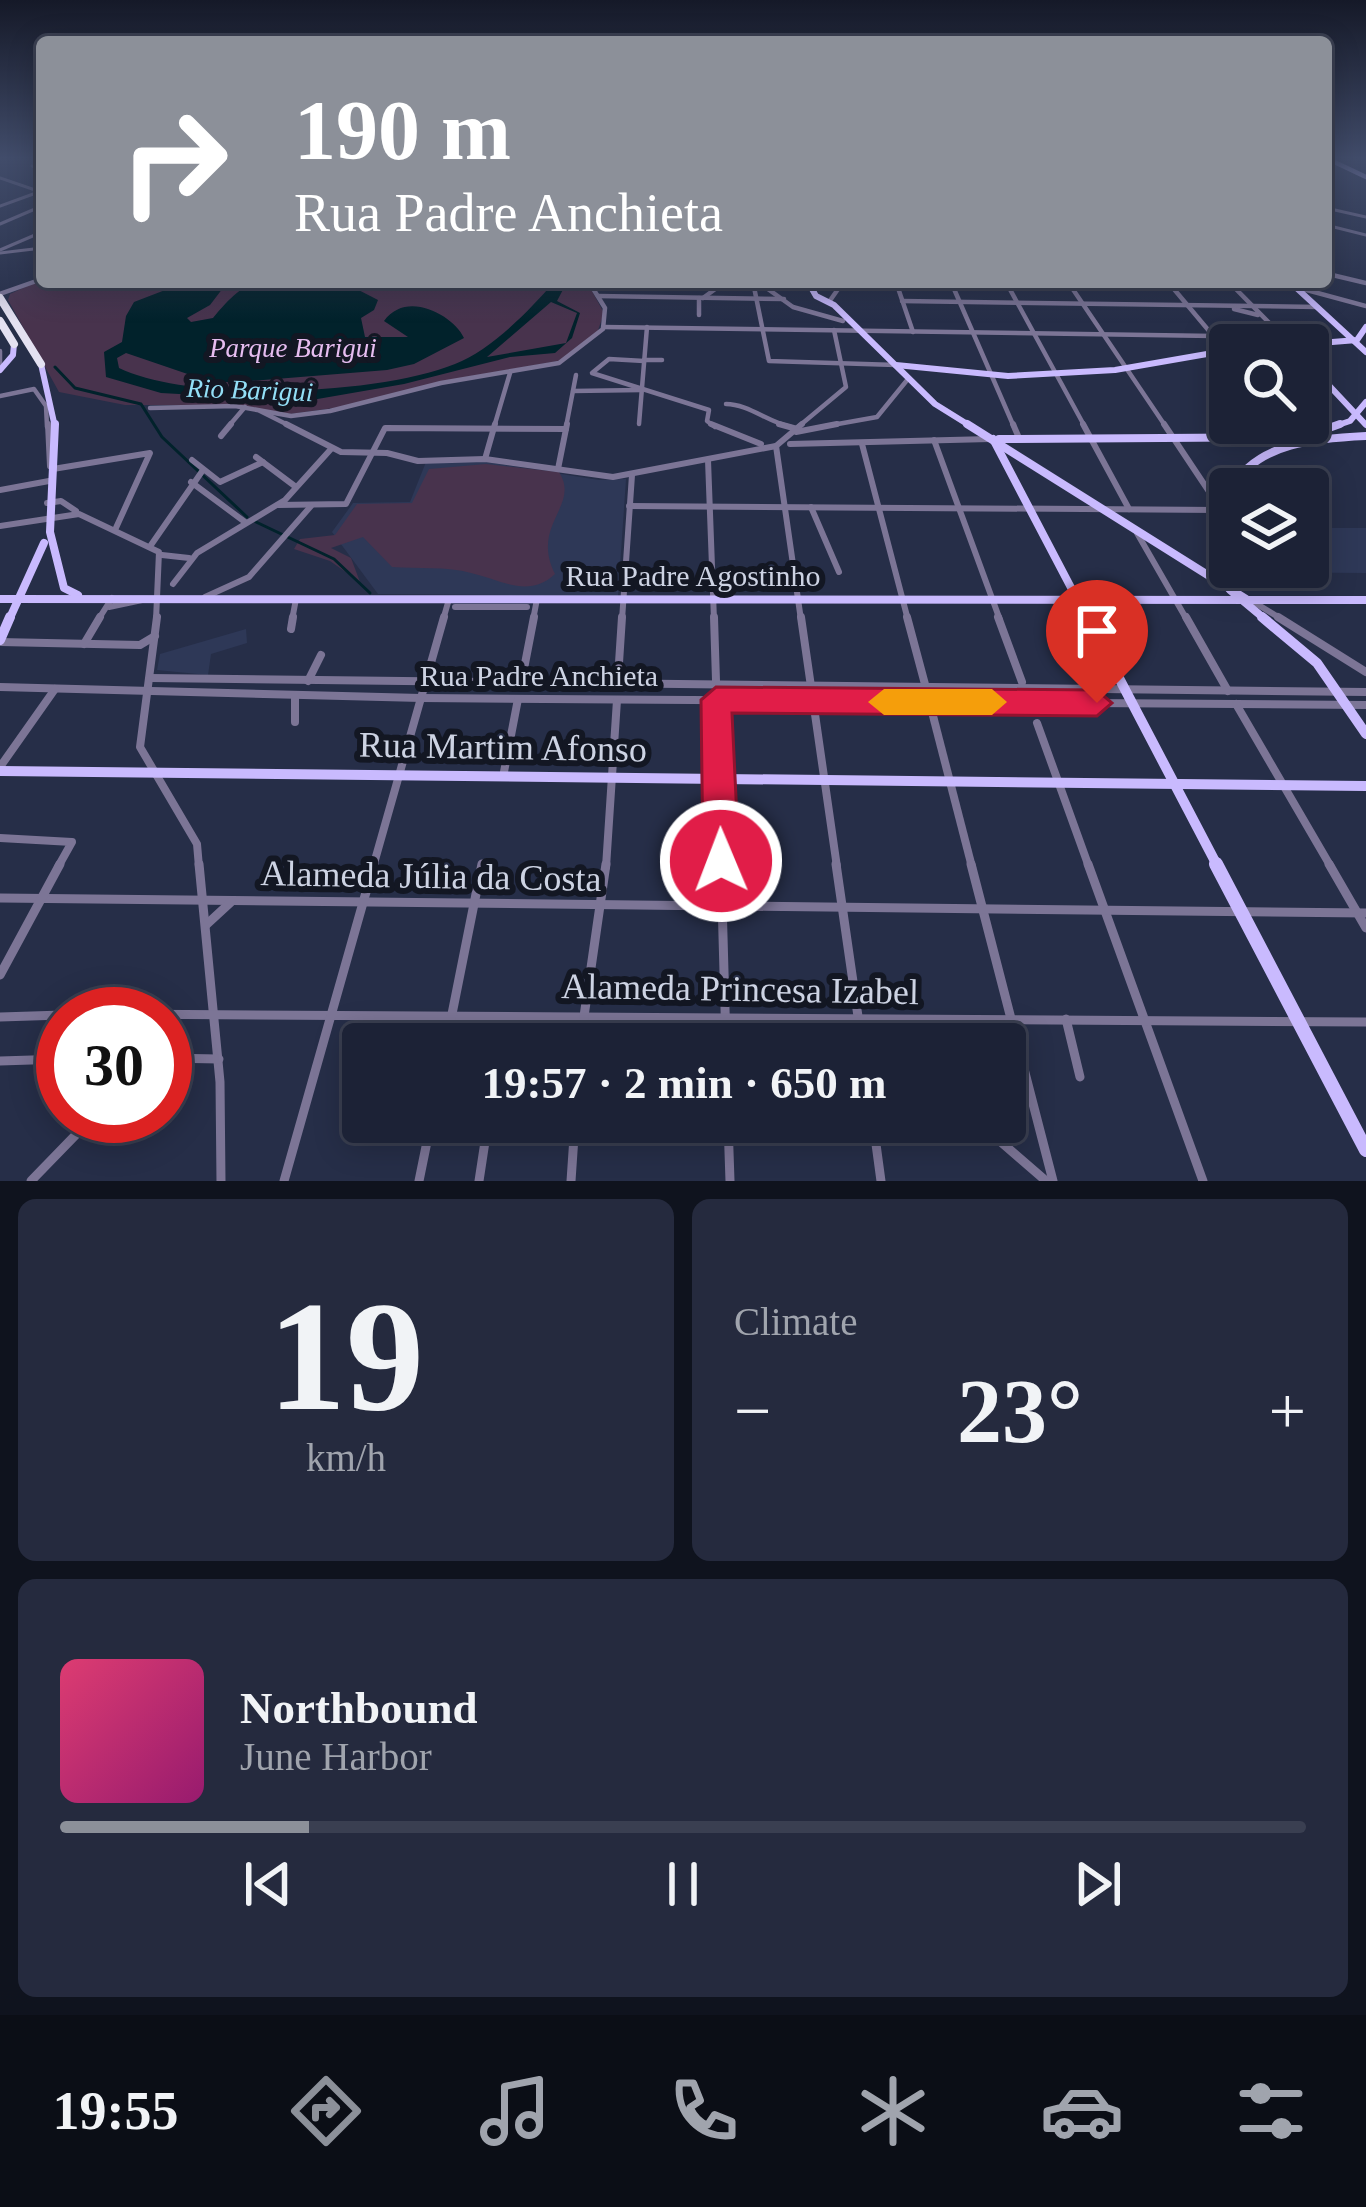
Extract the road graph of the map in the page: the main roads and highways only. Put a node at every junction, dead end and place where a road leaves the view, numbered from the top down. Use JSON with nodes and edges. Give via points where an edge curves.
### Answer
{"nodes":[{"id":1,"x":811,"y":288,"type":"edge"},
{"id":2,"x":1298,"y":288,"type":"edge"},
{"id":3,"x":1298,"y":288,"type":"edge"},
{"id":4,"x":0,"y":296,"type":"edge"},
{"id":5,"x":0,"y":321,"type":"edge"},
{"id":6,"x":1366,"y":327,"type":"edge"},
{"id":7,"x":1355,"y":340,"type":"junction"},
{"id":8,"x":1329,"y":342,"type":"edge"},
{"id":9,"x":14,"y":344,"type":"joint"},
{"id":10,"x":1366,"y":348,"type":"edge"},
{"id":11,"x":1209,"y":355,"type":"edge"},
{"id":12,"x":896,"y":365,"type":"junction"},
{"id":13,"x":0,"y":367,"type":"edge"},
{"id":14,"x":43,"y":368,"type":"joint"},
{"id":15,"x":1329,"y":386,"type":"edge"},
{"id":16,"x":1359,"y":412,"type":"edge"},
{"id":17,"x":1366,"y":426,"type":"edge"},
{"id":18,"x":1338,"y":432,"type":"junction"},
{"id":19,"x":1329,"y":434,"type":"edge"},
{"id":20,"x":1329,"y":436,"type":"edge"},
{"id":21,"x":1366,"y":436,"type":"edge"},
{"id":22,"x":1209,"y":438,"type":"edge"},
{"id":23,"x":1289,"y":444,"type":"edge"},
{"id":24,"x":998,"y":445,"type":"junction"},
{"id":25,"x":1249,"y":468,"type":"edge"},
{"id":26,"x":48,"y":532,"type":"junction"},
{"id":27,"x":48,"y":550,"type":"junction"},
{"id":28,"x":1238,"y":588,"type":"edge"},
{"id":29,"x":24,"y":593,"type":"junction"},
{"id":30,"x":1239,"y":596,"type":"junction"},
{"id":31,"x":89,"y":598,"type":"junction"},
{"id":32,"x":0,"y":599,"type":"edge"},
{"id":33,"x":1076,"y":599,"type":"junction"},
{"id":34,"x":1361,"y":600,"type":"edge"},
{"id":35,"x":0,"y":641,"type":"edge"},
{"id":36,"x":1366,"y":734,"type":"edge"},
{"id":37,"x":0,"y":769,"type":"edge"},
{"id":38,"x":1173,"y":784,"type":"junction"},
{"id":39,"x":1366,"y":785,"type":"edge"},
{"id":40,"x":1366,"y":1150,"type":"edge"}],
"edges":[{"from":1,"to":12,"type":"main road"},
{"from":2,"to":7,"type":"main road"},
{"from":3,"to":7,"type":"main road"},
{"from":4,"to":14,"type":"highway"},
{"from":5,"to":9,"type":"highway"},
{"from":6,"to":7,"type":"main road"},
{"from":7,"to":8,"type":"main road"},
{"from":7,"to":10,"type":"main road"},
{"from":9,"to":13,"type":"main road"},
{"from":11,"to":12,"type":"main road","via":[[992,376]]},
{"from":12,"to":24,"type":"main road","via":[[942,409]]},
{"from":14,"to":26,"type":"main road","via":[[56,409]]},
{"from":15,"to":16,"type":"main road"},
{"from":16,"to":17,"type":"main road"},
{"from":16,"to":18,"type":"main road"},
{"from":18,"to":19,"type":"main road"},
{"from":18,"to":20,"type":"main road"},
{"from":18,"to":21,"type":"main road"},
{"from":22,"to":24,"type":"main road","via":[[1016,438]]},
{"from":23,"to":25,"type":"main road"},
{"from":24,"to":30,"type":"main road"},
{"from":24,"to":33,"type":"main road"},
{"from":26,"to":27,"type":"main road"},
{"from":26,"to":29,"type":"main road"},
{"from":27,"to":29,"type":"main road"},
{"from":27,"to":31,"type":"main road","via":[[64,588]]},
{"from":28,"to":30,"type":"main road"},
{"from":29,"to":31,"type":"main road","name":"Rua Padre Agostinho"},
{"from":29,"to":32,"type":"main road","name":"Rua Padre Agostinho"},
{"from":29,"to":35,"type":"main road"},
{"from":30,"to":33,"type":"main road","name":"Rua Padre Agostinho"},
{"from":30,"to":34,"type":"main road","name":"Rua Padre Agostinho"},
{"from":30,"to":36,"type":"main road","via":[[1315,661]]},
{"from":31,"to":33,"type":"main road","name":"Rua Padre Agostinho"},
{"from":33,"to":38,"type":"main road"},
{"from":37,"to":38,"type":"main road","name":"Rua Martim Afonso"},
{"from":38,"to":39,"type":"main road","name":"Rua Martim Afonso"},
{"from":38,"to":40,"type":"main road"}]}
